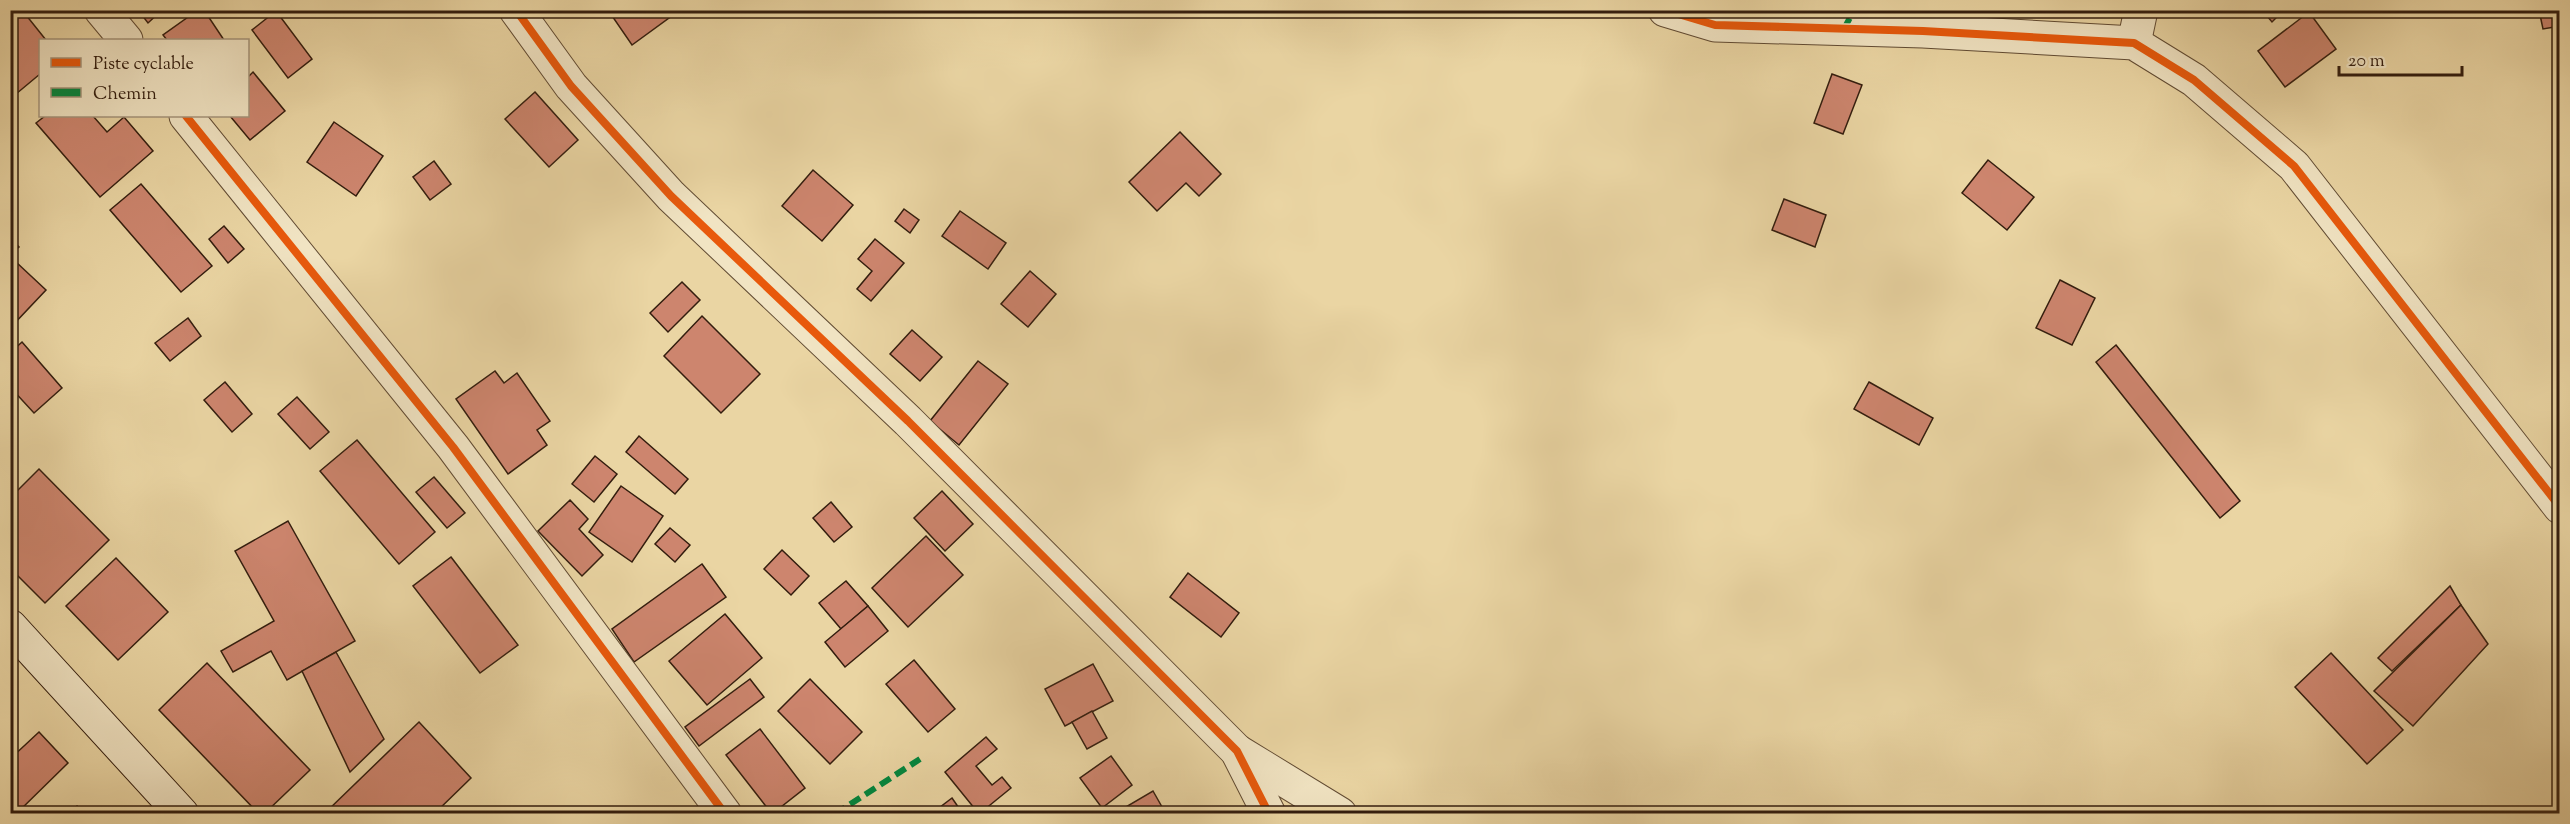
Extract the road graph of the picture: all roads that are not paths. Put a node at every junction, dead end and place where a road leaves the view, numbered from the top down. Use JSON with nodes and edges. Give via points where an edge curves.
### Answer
{"nodes":[{"id":1,"x":101,"y":10,"type":"edge"},
{"id":2,"x":516,"y":10,"type":"edge"},
{"id":3,"x":1665,"y":10,"type":"edge"},
{"id":4,"x":2141,"y":10,"type":"edge"},
{"id":5,"x":125,"y":39,"type":"edge"},
{"id":6,"x":2134,"y":43,"type":"junction"},
{"id":7,"x":187,"y":117,"type":"edge"},
{"id":8,"x":2559,"y":507,"type":"edge"},
{"id":9,"x":10,"y":626,"type":"edge"},
{"id":10,"x":1237,"y":751,"type":"junction"},
{"id":11,"x":182,"y":813,"type":"edge"},
{"id":12,"x":725,"y":813,"type":"edge"},
{"id":13,"x":1269,"y":813,"type":"edge"},
{"id":14,"x":1340,"y":813,"type":"edge"}],
"edges":[{"from":1,"to":5,"type":"street"},
{"from":2,"to":10,"type":"street","via":[[571,86],[671,196],[908,421]]},
{"from":3,"to":6,"type":"street","via":[[1715,25]]},
{"from":4,"to":6,"type":"street"},
{"from":6,"to":8,"type":"street","via":[[2194,81],[2294,166]]},
{"from":7,"to":12,"type":"street","via":[[453,447]]},
{"from":9,"to":11,"type":"street"},
{"from":10,"to":13,"type":"street"},
{"from":10,"to":14,"type":"street"}]}
